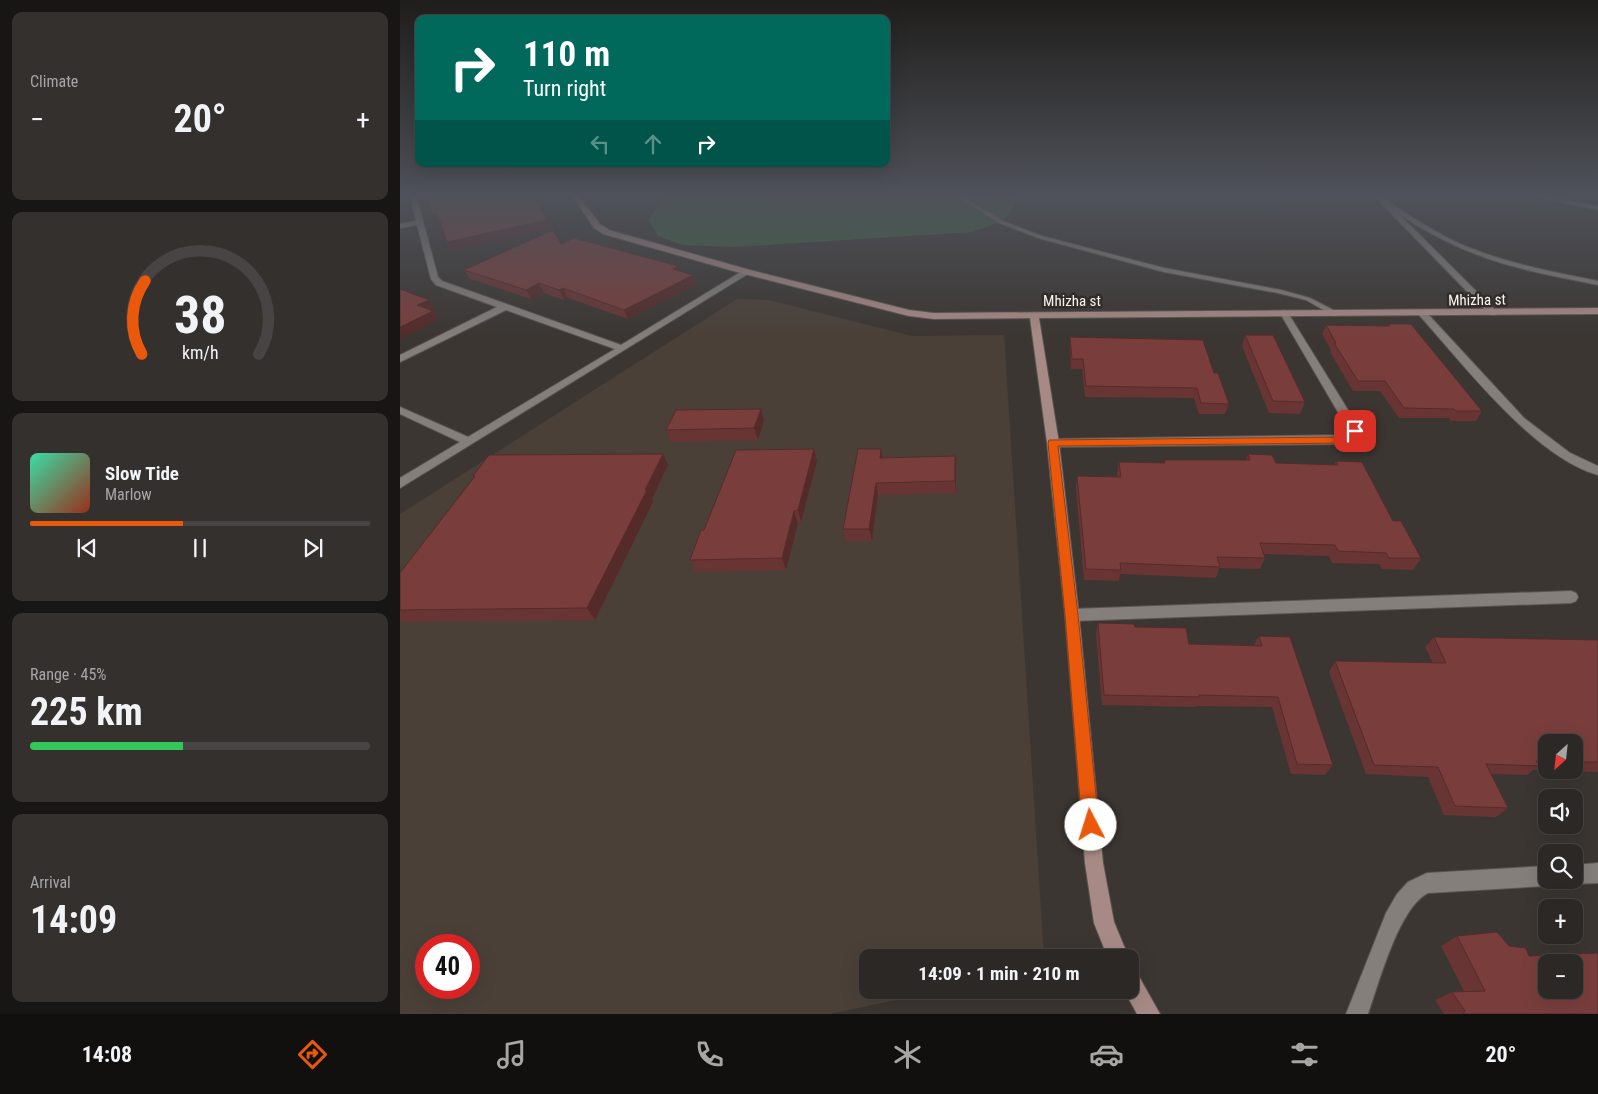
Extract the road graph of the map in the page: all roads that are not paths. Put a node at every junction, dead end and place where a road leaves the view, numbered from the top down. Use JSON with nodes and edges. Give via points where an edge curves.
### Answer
{"nodes":[{"id":1,"x":426,"y":242,"type":"edge"},
{"id":2,"x":642,"y":242,"type":"edge"},
{"id":3,"x":1060,"y":242,"type":"edge"},
{"id":4,"x":1423,"y":242,"type":"edge"},
{"id":5,"x":1453,"y":242,"type":"edge"},
{"id":6,"x":747,"y":272,"type":"junction"},
{"id":7,"x":1598,"y":283,"type":"edge"},
{"id":8,"x":505,"y":307,"type":"junction"},
{"id":9,"x":1598,"y":311,"type":"edge"},
{"id":10,"x":1492,"y":313,"type":"junction"},
{"id":11,"x":1284,"y":314,"type":"junction"},
{"id":12,"x":1337,"y":314,"type":"junction"},
{"id":13,"x":1422,"y":314,"type":"junction"},
{"id":14,"x":1034,"y":315,"type":"junction"},
{"id":15,"x":622,"y":348,"type":"junction"},
{"id":16,"x":400,"y":359,"type":"edge"},
{"id":17,"x":400,"y":410,"type":"edge"},
{"id":18,"x":469,"y":442,"type":"junction"},
{"id":19,"x":1053,"y":443,"type":"junction"},
{"id":20,"x":1598,"y":471,"type":"edge"},
{"id":21,"x":400,"y":484,"type":"edge"},
{"id":22,"x":1571,"y":597,"type":"dead end"},
{"id":23,"x":1072,"y":615,"type":"junction"},
{"id":24,"x":1598,"y":873,"type":"edge"},
{"id":25,"x":1583,"y":874,"type":"edge"},
{"id":26,"x":1538,"y":876,"type":"edge"},
{"id":27,"x":1115,"y":949,"type":"edge"},
{"id":28,"x":1139,"y":996,"type":"edge"},
{"id":29,"x":1149,"y":1014,"type":"edge"},
{"id":30,"x":1357,"y":1014,"type":"edge"}],
"edges":[{"from":1,"to":8,"type":"street","via":[[434,277],[439,282]]},
{"from":2,"to":6,"type":"street","name":"Mhizha st"},
{"from":3,"to":12,"type":"lane","via":[[1164,270],[1279,291],[1308,299]]},
{"from":4,"to":10,"type":"street"},
{"from":5,"to":7,"type":"lane","via":[[1485,256],[1538,271]]},
{"from":6,"to":14,"type":"street","name":"Mhizha st","via":[[909,313],[934,316]]},
{"from":6,"to":15,"type":"street"},
{"from":8,"to":15,"type":"street"},
{"from":8,"to":16,"type":"street"},
{"from":9,"to":10,"type":"street","name":"Mhizha st"},
{"from":10,"to":13,"type":"street","name":"Mhizha st"},
{"from":11,"to":12,"type":"street","name":"Mhizha st"},
{"from":11,"to":14,"type":"street","name":"Mhizha st"},
{"from":11,"to":19,"type":"street","via":[[1355,431],[1354,437],[1346,440]]},
{"from":12,"to":13,"type":"street","name":"Mhizha st"},
{"from":13,"to":20,"type":"street","via":[[1520,420],[1566,456]]},
{"from":14,"to":19,"type":"street"},
{"from":15,"to":18,"type":"street"},
{"from":17,"to":18,"type":"street"},
{"from":18,"to":21,"type":"street"},
{"from":19,"to":23,"type":"street"},
{"from":22,"to":23,"type":"street"},
{"from":23,"to":27,"type":"street","via":[[1094,863],[1104,923]]},
{"from":24,"to":25,"type":"street"},
{"from":26,"to":30,"type":"street","via":[[1434,882],[1415,889],[1393,920]]},
{"from":28,"to":29,"type":"street"}]}
